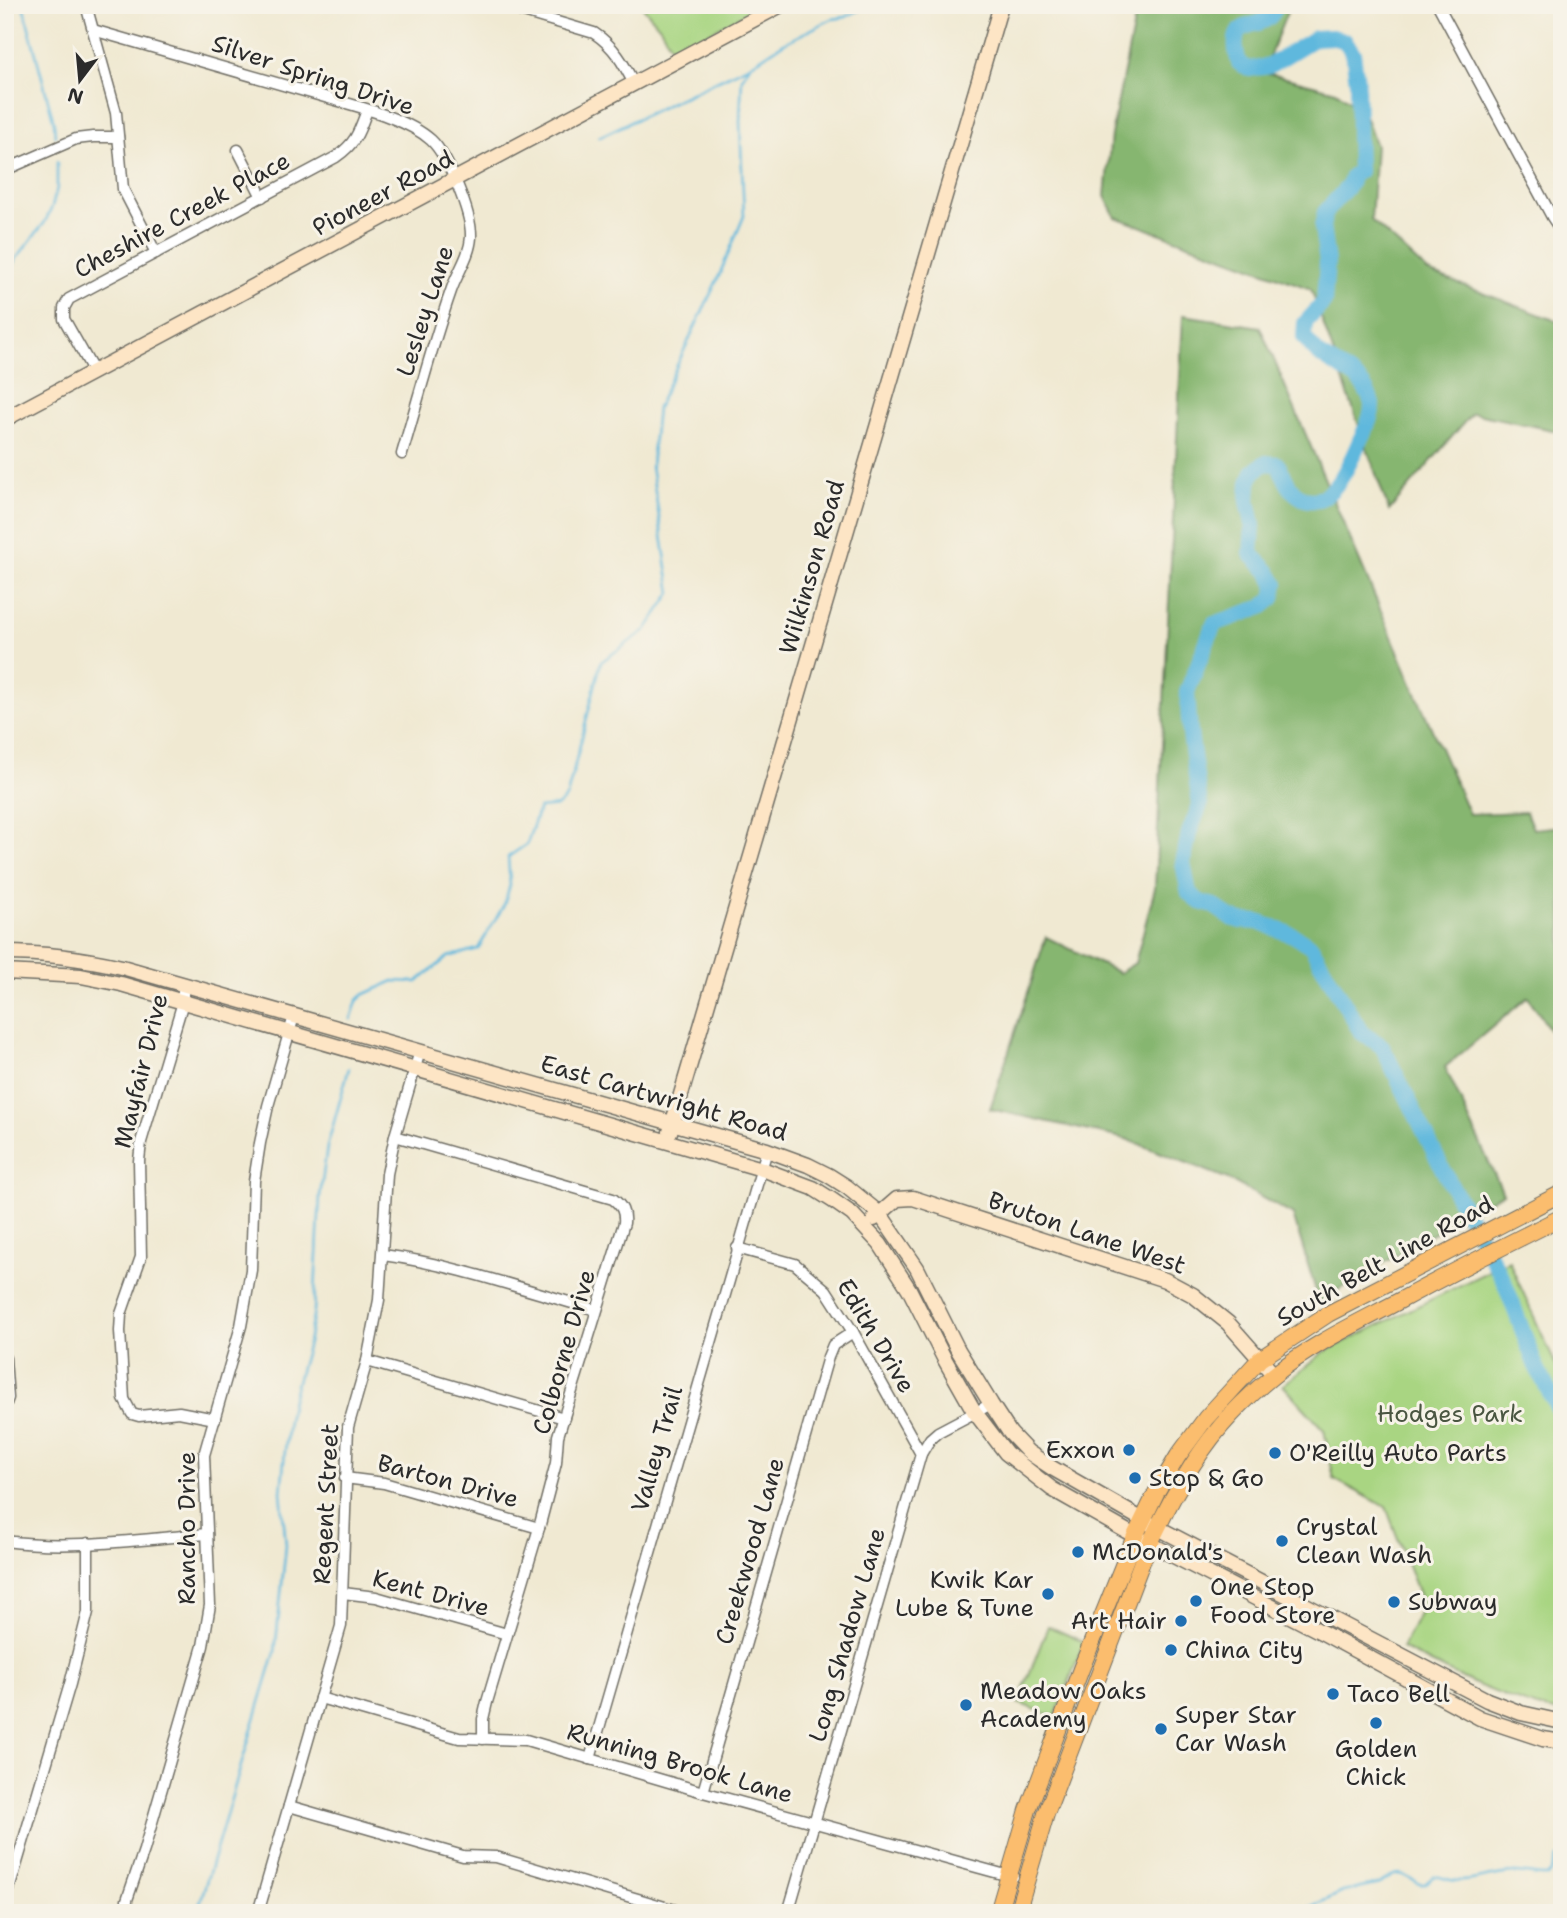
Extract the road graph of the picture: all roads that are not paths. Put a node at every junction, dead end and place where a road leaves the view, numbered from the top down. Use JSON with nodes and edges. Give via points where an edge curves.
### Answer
{"nodes":[{"id":1,"x":86,"y":5,"type":"edge"},
{"id":2,"x":500,"y":5,"type":"edge"},
{"id":3,"x":781,"y":5,"type":"edge"},
{"id":4,"x":1001,"y":5,"type":"edge"},
{"id":5,"x":1008,"y":5,"type":"edge"},
{"id":6,"x":1438,"y":5,"type":"edge"},
{"id":7,"x":93,"y":30,"type":"junction"},
{"id":8,"x":992,"y":37,"type":"junction"},
{"id":9,"x":634,"y":84,"type":"junction"},
{"id":10,"x":367,"y":110,"type":"junction"},
{"id":11,"x":118,"y":136,"type":"junction"},
{"id":12,"x":238,"y":150,"type":"dead end"},
{"id":13,"x":5,"y":170,"type":"edge"},
{"id":14,"x":455,"y":180,"type":"junction"},
{"id":15,"x":262,"y":197,"type":"junction"},
{"id":16,"x":1562,"y":232,"type":"edge"},
{"id":17,"x":156,"y":253,"type":"junction"},
{"id":18,"x":94,"y":372,"type":"junction"},
{"id":19,"x":5,"y":419,"type":"edge"},
{"id":20,"x":402,"y":454,"type":"dead end"},
{"id":21,"x":5,"y":942,"type":"edge"},
{"id":22,"x":5,"y":953,"type":"edge"},
{"id":23,"x":36,"y":953,"type":"junction"},
{"id":24,"x":57,"y":955,"type":"junction"},
{"id":25,"x":5,"y":972,"type":"edge"},
{"id":26,"x":54,"y":974,"type":"junction"},
{"id":27,"x":183,"y":985,"type":"junction"},
{"id":28,"x":183,"y":1002,"type":"junction"},
{"id":29,"x":294,"y":1016,"type":"junction"},
{"id":30,"x":289,"y":1032,"type":"junction"},
{"id":31,"x":419,"y":1051,"type":"junction"},
{"id":32,"x":414,"y":1069,"type":"junction"},
{"id":33,"x":673,"y":1124,"type":"junction"},
{"id":34,"x":395,"y":1136,"type":"junction"},
{"id":35,"x":668,"y":1142,"type":"junction"},
{"id":36,"x":767,"y":1150,"type":"junction"},
{"id":37,"x":762,"y":1169,"type":"junction"},
{"id":38,"x":1562,"y":1193,"type":"edge"},
{"id":39,"x":880,"y":1214,"type":"junction"},
{"id":40,"x":1562,"y":1217,"type":"edge"},
{"id":41,"x":865,"y":1227,"type":"junction"},
{"id":42,"x":737,"y":1248,"type":"junction"},
{"id":43,"x":383,"y":1255,"type":"junction"},
{"id":44,"x":596,"y":1310,"type":"junction"},
{"id":45,"x":853,"y":1332,"type":"junction"},
{"id":46,"x":5,"y":1358,"type":"edge"},
{"id":47,"x":1260,"y":1359,"type":"junction"},
{"id":48,"x":367,"y":1361,"type":"junction"},
{"id":49,"x":1274,"y":1375,"type":"junction"},
{"id":50,"x":991,"y":1404,"type":"junction"},
{"id":51,"x":5,"y":1406,"type":"edge"},
{"id":52,"x":974,"y":1411,"type":"junction"},
{"id":53,"x":564,"y":1418,"type":"junction"},
{"id":54,"x":215,"y":1419,"type":"junction"},
{"id":55,"x":921,"y":1454,"type":"junction"},
{"id":56,"x":345,"y":1478,"type":"junction"},
{"id":57,"x":1150,"y":1523,"type":"junction"},
{"id":58,"x":539,"y":1528,"type":"junction"},
{"id":59,"x":207,"y":1534,"type":"junction"},
{"id":60,"x":1143,"y":1540,"type":"junction"},
{"id":61,"x":5,"y":1541,"type":"edge"},
{"id":62,"x":88,"y":1543,"type":"junction"},
{"id":63,"x":343,"y":1593,"type":"junction"},
{"id":64,"x":1332,"y":1619,"type":"junction"},
{"id":65,"x":508,"y":1634,"type":"junction"},
{"id":66,"x":1325,"y":1634,"type":"junction"},
{"id":67,"x":1096,"y":1635,"type":"junction"},
{"id":68,"x":1092,"y":1691,"type":"junction"},
{"id":69,"x":320,"y":1698,"type":"junction"},
{"id":70,"x":1487,"y":1700,"type":"junction"},
{"id":71,"x":1480,"y":1718,"type":"junction"},
{"id":72,"x":1562,"y":1722,"type":"edge"},
{"id":73,"x":483,"y":1740,"type":"junction"},
{"id":74,"x":1562,"y":1742,"type":"edge"},
{"id":75,"x":590,"y":1759,"type":"junction"},
{"id":76,"x":702,"y":1792,"type":"junction"},
{"id":77,"x":289,"y":1806,"type":"junction"},
{"id":78,"x":814,"y":1823,"type":"junction"},
{"id":79,"x":1008,"y":1877,"type":"junction"},
{"id":80,"x":1026,"y":1877,"type":"junction"},
{"id":81,"x":5,"y":1903,"type":"edge"},
{"id":82,"x":126,"y":1913,"type":"edge"},
{"id":83,"x":258,"y":1913,"type":"edge"},
{"id":84,"x":685,"y":1913,"type":"edge"},
{"id":85,"x":788,"y":1913,"type":"edge"},
{"id":86,"x":998,"y":1913,"type":"edge"},
{"id":87,"x":1017,"y":1913,"type":"edge"}],
"edges":[{"from":1,"to":7,"type":"street"},
{"from":2,"to":9,"type":"street","via":[[594,33],[607,41]]},
{"from":3,"to":9,"type":"main road","name":"Pioneer Road"},
{"from":4,"to":8,"type":"main road","name":"Wilkinson Road"},
{"from":5,"to":8,"type":"main road","via":[[1002,29]]},
{"from":6,"to":16,"type":"street"},
{"from":7,"to":10,"type":"street","name":"Silver Spring Drive"},
{"from":7,"to":11,"type":"street"},
{"from":8,"to":33,"type":"main road","name":"Wilkinson Road"},
{"from":9,"to":14,"type":"main road","name":"Pioneer Road"},
{"from":10,"to":14,"type":"street","name":"Silver Spring Drive","via":[[402,122],[431,140]]},
{"from":10,"to":15,"type":"street","name":"Cheshire Creek Place","via":[[352,145]]},
{"from":11,"to":13,"type":"street","via":[[76,139]]},
{"from":11,"to":17,"type":"street","via":[[123,189]]},
{"from":12,"to":15,"type":"street"},
{"from":14,"to":18,"type":"main road","name":"Pioneer Road"},
{"from":14,"to":20,"type":"street","name":"Lesley Lane","via":[[470,218],[468,254],[452,289]]},
{"from":15,"to":17,"type":"street","name":"Cheshire Creek Place"},
{"from":17,"to":18,"type":"street","name":"Cheshire Creek Place","via":[[65,303],[64,319]]},
{"from":18,"to":19,"type":"main road","name":"Pioneer Road"},
{"from":21,"to":23,"type":"main road"},
{"from":22,"to":23,"type":"main road","name":"East Cartwright Road"},
{"from":23,"to":24,"type":"main road","name":"East Cartwright Road"},
{"from":24,"to":26,"type":"main road"},
{"from":24,"to":27,"type":"main road","name":"East Cartwright Road","via":[[81,957]]},
{"from":25,"to":26,"type":"main road","name":"East Cartwright Road"},
{"from":26,"to":28,"type":"main road","name":"East Cartwright Road","via":[[121,984]]},
{"from":27,"to":28,"type":"street","name":"Mayfair Drive"},
{"from":27,"to":29,"type":"main road","name":"East Cartwright Road"},
{"from":28,"to":30,"type":"main road","name":"East Cartwright Road"},
{"from":28,"to":54,"type":"street","name":"Mayfair Drive","via":[[141,1142],[141,1257],[121,1314],[121,1371],[124,1399],[132,1414],[180,1412]]},
{"from":29,"to":30,"type":"street","name":"Rancho Drive"},
{"from":29,"to":31,"type":"main road","name":"East Cartwright Road"},
{"from":30,"to":32,"type":"main road","name":"East Cartwright Road"},
{"from":30,"to":54,"type":"street","name":"Rancho Drive","via":[[260,1143],[249,1284],[241,1326]]},
{"from":31,"to":32,"type":"street","name":"Regent Street"},
{"from":31,"to":33,"type":"main road","name":"East Cartwright Road"},
{"from":32,"to":34,"type":"street","name":"Regent Street"},
{"from":32,"to":35,"type":"main road","name":"East Cartwright Road"},
{"from":33,"to":35,"type":"main road","name":"Wilkinson Road"},
{"from":33,"to":36,"type":"main road","name":"East Cartwright Road"},
{"from":34,"to":43,"type":"street","name":"Regent Street","via":[[387,1174]]},
{"from":34,"to":44,"type":"street","name":"Colborne Drive","via":[[613,1199],[621,1206],[624,1223]]},
{"from":35,"to":37,"type":"main road","name":"East Cartwright Road"},
{"from":36,"to":37,"type":"street","name":"Valley Trail"},
{"from":36,"to":39,"type":"main road","name":"East Cartwright Road","via":[[828,1175]]},
{"from":37,"to":41,"type":"main road","name":"East Cartwright Road","via":[[813,1188]]},
{"from":37,"to":42,"type":"street","name":"Valley Trail"},
{"from":38,"to":47,"type":"main road","name":"South Belt Line Road","via":[[1328,1314]]},
{"from":39,"to":41,"type":"main road","name":"Bruton Lane West"},
{"from":39,"to":47,"type":"main road","name":"Bruton Lane West","via":[[897,1199],[913,1198],[1165,1280],[1228,1323]]},
{"from":39,"to":50,"type":"main road","name":"East Cartwright Road","via":[[917,1268]]},
{"from":40,"to":49,"type":"main road","name":"South Belt Line Road","via":[[1329,1338]]},
{"from":41,"to":52,"type":"main road","name":"East Cartwright Road","via":[[909,1289]]},
{"from":42,"to":45,"type":"street","name":"Edith Drive","via":[[795,1264],[827,1290]]},
{"from":42,"to":75,"type":"street","name":"Valley Trail"},
{"from":43,"to":44,"type":"street"},
{"from":43,"to":48,"type":"street","name":"Regent Street"},
{"from":44,"to":53,"type":"street","name":"Colborne Drive"},
{"from":45,"to":55,"type":"street","name":"Edith Drive"},
{"from":45,"to":76,"type":"street","name":"Creekwood Lane","via":[[833,1345],[828,1357]]},
{"from":46,"to":51,"type":"street"},
{"from":47,"to":49,"type":"main road","name":"Bruton Lane West"},
{"from":47,"to":57,"type":"main road","name":"South Belt Line Road","via":[[1178,1456],[1157,1491]]},
{"from":48,"to":53,"type":"street"},
{"from":48,"to":56,"type":"street","name":"Regent Street","via":[[348,1427]]},
{"from":49,"to":57,"type":"main road","name":"South Belt Line Road","via":[[1230,1416]]},
{"from":50,"to":52,"type":"street","name":"Long Shadow Lane"},
{"from":50,"to":57,"type":"main road","name":"East Cartwright Road","via":[[1028,1452]]},
{"from":52,"to":55,"type":"street","name":"Long Shadow Lane","via":[[938,1432]]},
{"from":52,"to":60,"type":"main road","name":"East Cartwright Road","via":[[1006,1454],[1052,1489]]},
{"from":53,"to":58,"type":"street","name":"Colborne Drive"},
{"from":54,"to":59,"type":"street","name":"Rancho Drive","via":[[204,1455]]},
{"from":55,"to":78,"type":"street","name":"Long Shadow Lane"},
{"from":56,"to":58,"type":"street","name":"Barton Drive","via":[[384,1483]]},
{"from":56,"to":63,"type":"street","name":"Regent Street"},
{"from":57,"to":60,"type":"main road","name":"South Belt Line Road"},
{"from":57,"to":64,"type":"main road","name":"East Cartwright Road"},
{"from":58,"to":65,"type":"street","name":"Colborne Drive"},
{"from":59,"to":62,"type":"street"},
{"from":59,"to":82,"type":"street","name":"Rancho Drive","via":[[210,1605],[203,1646]]},
{"from":60,"to":66,"type":"main road","name":"East Cartwright Road"},
{"from":60,"to":67,"type":"main road","name":"South Belt Line Road"},
{"from":60,"to":68,"type":"main road","name":"South Belt Line Road"},
{"from":61,"to":62,"type":"street"},
{"from":62,"to":81,"type":"street","via":[[88,1612]]},
{"from":63,"to":65,"type":"street","name":"Kent Drive","via":[[376,1597]]},
{"from":63,"to":69,"type":"street","name":"Regent Street","via":[[341,1626]]},
{"from":64,"to":66,"type":"main road"},
{"from":64,"to":70,"type":"main road","name":"East Cartwright Road"},
{"from":65,"to":73,"type":"street","name":"Colborne Drive","via":[[487,1702]]},
{"from":66,"to":71,"type":"main road","name":"East Cartwright Road"},
{"from":67,"to":68,"type":"main road","via":[[1104,1645]]},
{"from":67,"to":79,"type":"main road","name":"South Belt Line Road","via":[[1028,1810]]},
{"from":68,"to":80,"type":"main road","name":"South Belt Line Road"},
{"from":69,"to":73,"type":"street","name":"Running Brook Lane","via":[[459,1738]]},
{"from":69,"to":77,"type":"street","name":"Regent Street"},
{"from":70,"to":71,"type":"main road"},
{"from":70,"to":72,"type":"main road","name":"East Cartwright Road"},
{"from":71,"to":74,"type":"main road","name":"East Cartwright Road"},
{"from":73,"to":75,"type":"street","name":"Running Brook Lane","via":[[526,1740]]},
{"from":75,"to":76,"type":"street","name":"Running Brook Lane"},
{"from":76,"to":78,"type":"street","name":"Running Brook Lane"},
{"from":77,"to":83,"type":"street","name":"Regent Street"},
{"from":77,"to":84,"type":"street","via":[[463,1856],[496,1857]]},
{"from":78,"to":79,"type":"street","name":"Running Brook Lane"},
{"from":78,"to":85,"type":"street","name":"Long Shadow Lane"},
{"from":79,"to":80,"type":"street","name":"Running Brook Lane"},
{"from":79,"to":86,"type":"main road","name":"South Belt Line Road"},
{"from":80,"to":87,"type":"main road","name":"South Belt Line Road"}]}
